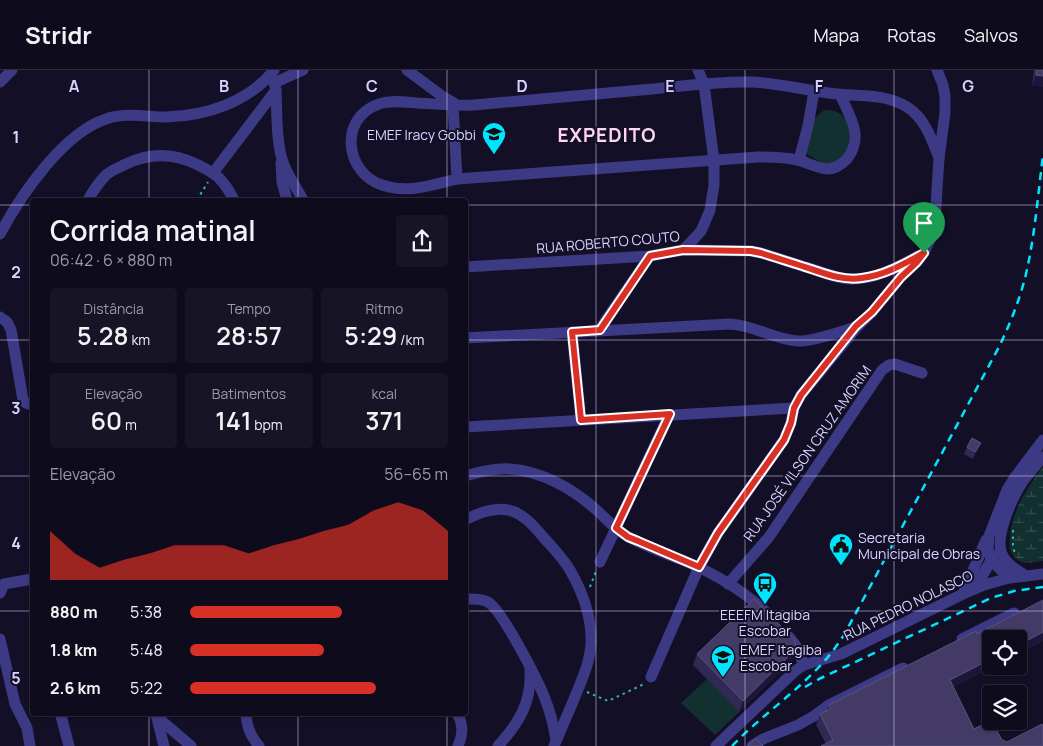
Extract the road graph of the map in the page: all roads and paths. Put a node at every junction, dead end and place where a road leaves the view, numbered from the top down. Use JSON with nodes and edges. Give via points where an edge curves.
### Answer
{"nodes":[{"id":1,"x":12,"y":70,"type":"edge"},
{"id":2,"x":303,"y":70,"type":"edge"},
{"id":3,"x":406,"y":70,"type":"edge"},
{"id":4,"x":698,"y":70,"type":"edge"},
{"id":5,"x":938,"y":70,"type":"edge"},
{"id":6,"x":273,"y":80,"type":"edge"},
{"id":7,"x":0,"y":82,"type":"edge"},
{"id":8,"x":704,"y":84,"type":"junction"},
{"id":9,"x":814,"y":91,"type":"junction"},
{"id":10,"x":840,"y":94,"type":"junction"},
{"id":11,"x":456,"y":105,"type":"junction"},
{"id":12,"x":281,"y":154,"type":"junction"},
{"id":13,"x":939,"y":158,"type":"junction"},
{"id":14,"x":799,"y":160,"type":"junction"},
{"id":15,"x":714,"y":161,"type":"junction"},
{"id":16,"x":211,"y":177,"type":"junction"},
{"id":17,"x":457,"y":179,"type":"junction"},
{"id":18,"x":89,"y":198,"type":"edge"},
{"id":19,"x":198,"y":198,"type":"edge"},
{"id":20,"x":233,"y":198,"type":"edge"},
{"id":21,"x":286,"y":198,"type":"edge"},
{"id":22,"x":302,"y":198,"type":"edge"},
{"id":23,"x":0,"y":234,"type":"edge"},
{"id":24,"x":683,"y":250,"type":"junction"},
{"id":25,"x":924,"y":253,"type":"junction"},
{"id":26,"x":650,"y":256,"type":"junction"},
{"id":27,"x":468,"y":267,"type":"edge"},
{"id":28,"x":0,"y":317,"type":"edge"},
{"id":29,"x":856,"y":326,"type":"junction"},
{"id":30,"x":600,"y":330,"type":"junction"},
{"id":31,"x":572,"y":332,"type":"junction"},
{"id":32,"x":468,"y":338,"type":"edge"},
{"id":33,"x":922,"y":373,"type":"dead end"},
{"id":34,"x":30,"y":404,"type":"edge"},
{"id":35,"x":794,"y":408,"type":"junction"},
{"id":36,"x":670,"y":414,"type":"junction"},
{"id":37,"x":581,"y":420,"type":"junction"},
{"id":38,"x":468,"y":427,"type":"edge"},
{"id":39,"x":1043,"y":440,"type":"edge"},
{"id":40,"x":1043,"y":457,"type":"edge"},
{"id":41,"x":468,"y":475,"type":"edge"},
{"id":42,"x":468,"y":518,"type":"edge"},
{"id":43,"x":616,"y":528,"type":"junction"},
{"id":44,"x":1013,"y":528,"type":"dead end"},
{"id":45,"x":990,"y":530,"type":"junction"},
{"id":46,"x":1000,"y":544,"type":"junction"},
{"id":47,"x":1016,"y":557,"type":"dead end"},
{"id":48,"x":991,"y":560,"type":"junction"},
{"id":49,"x":600,"y":562,"type":"joint"},
{"id":50,"x":699,"y":567,"type":"junction"},
{"id":51,"x":1043,"y":574,"type":"edge"},
{"id":52,"x":1026,"y":576,"type":"junction"},
{"id":53,"x":1009,"y":578,"type":"junction"},
{"id":54,"x":30,"y":579,"type":"edge"},
{"id":55,"x":728,"y":584,"type":"junction"},
{"id":56,"x":975,"y":589,"type":"junction"},
{"id":57,"x":0,"y":593,"type":"edge"},
{"id":58,"x":963,"y":594,"type":"junction"},
{"id":59,"x":468,"y":599,"type":"edge"},
{"id":60,"x":584,"y":601,"type":"junction"},
{"id":61,"x":1014,"y":613,"type":"edge"},
{"id":62,"x":0,"y":639,"type":"edge"},
{"id":63,"x":956,"y":642,"type":"edge"},
{"id":64,"x":913,"y":663,"type":"edge"},
{"id":65,"x":804,"y":665,"type":"junction"},
{"id":66,"x":530,"y":667,"type":"junction"},
{"id":67,"x":651,"y":677,"type":"joint"},
{"id":68,"x":579,"y":689,"type":"junction"},
{"id":69,"x":65,"y":716,"type":"edge"},
{"id":70,"x":156,"y":716,"type":"edge"},
{"id":71,"x":157,"y":716,"type":"edge"},
{"id":72,"x":246,"y":716,"type":"edge"},
{"id":73,"x":458,"y":716,"type":"edge"},
{"id":74,"x":555,"y":743,"type":"edge"},
{"id":75,"x":30,"y":746,"type":"edge"},
{"id":76,"x":69,"y":746,"type":"edge"},
{"id":77,"x":164,"y":746,"type":"edge"},
{"id":78,"x":191,"y":746,"type":"edge"},
{"id":79,"x":259,"y":746,"type":"edge"},
{"id":80,"x":458,"y":746,"type":"edge"},
{"id":81,"x":498,"y":746,"type":"edge"},
{"id":82,"x":716,"y":746,"type":"edge"},
{"id":83,"x":752,"y":746,"type":"edge"}],
"edges":[{"from":1,"to":7,"type":"street"},
{"from":2,"to":6,"type":"street"},
{"from":3,"to":11,"type":"street"},
{"from":4,"to":8,"type":"street"},
{"from":5,"to":13,"type":"street","via":[[945,96]]},
{"from":6,"to":12,"type":"street"},
{"from":6,"to":16,"type":"street"},
{"from":6,"to":23,"type":"street","via":[[238,100],[208,111],[167,117],[122,116],[84,130],[40,172]]},
{"from":8,"to":9,"type":"street","via":[[766,83]]},
{"from":8,"to":11,"type":"street"},
{"from":8,"to":15,"type":"street"},
{"from":9,"to":10,"type":"street"},
{"from":9,"to":14,"type":"street"},
{"from":10,"to":13,"type":"street","via":[[889,99],[909,108],[931,136]]},
{"from":10,"to":14,"type":"street","via":[[855,130],[851,152],[842,164],[834,168],[821,168]]},
{"from":11,"to":17,"type":"street"},
{"from":11,"to":17,"type":"street","via":[[380,104],[357,119],[351,145],[365,176],[382,185],[405,190]]},
{"from":12,"to":21,"type":"street"},
{"from":12,"to":22,"type":"street"},
{"from":13,"to":25,"type":"street","via":[[935,222]]},
{"from":14,"to":15,"type":"street","via":[[768,157]]},
{"from":15,"to":17,"type":"street"},
{"from":15,"to":24,"type":"street","via":[[710,210],[700,231]]},
{"from":16,"to":18,"type":"street","via":[[183,158],[146,156],[108,174]]},
{"from":16,"to":19,"type":"path"},
{"from":16,"to":20,"type":"street","via":[[223,183]]},
{"from":24,"to":25,"type":"street","name":"RUA ROBERTO COUTO","via":[[751,251],[849,279],[880,274]]},
{"from":24,"to":26,"type":"street","name":"RUA ROBERTO COUTO"},
{"from":25,"to":29,"type":"street"},
{"from":26,"to":27,"type":"street","name":"RUA ROBERTO COUTO"},
{"from":26,"to":30,"type":"street"},
{"from":28,"to":34,"type":"street","via":[[11,330],[23,400]]},
{"from":29,"to":30,"type":"street","via":[[802,342],[737,324]]},
{"from":29,"to":35,"type":"street"},
{"from":30,"to":31,"type":"street"},
{"from":31,"to":32,"type":"street"},
{"from":31,"to":37,"type":"street"},
{"from":33,"to":55,"type":"street","name":"RUA JOSÉ VILSON CRUZ AMORIM","via":[[894,364],[882,370],[769,537]]},
{"from":35,"to":36,"type":"street"},
{"from":35,"to":50,"type":"street","via":[[784,440],[718,533]]},
{"from":36,"to":37,"type":"street"},
{"from":36,"to":43,"type":"street"},
{"from":37,"to":38,"type":"street"},
{"from":39,"to":45,"type":"street","via":[[1014,477]]},
{"from":40,"to":46,"type":"street","via":[[1014,498],[1004,522]]},
{"from":41,"to":43,"type":"street","via":[[509,469],[532,473],[564,487]]},
{"from":42,"to":60,"type":"street","via":[[477,513],[501,509],[518,514],[560,556]]},
{"from":43,"to":49,"type":"street"},
{"from":43,"to":50,"type":"street","via":[[628,537]]},
{"from":44,"to":47,"type":"path"},
{"from":45,"to":48,"type":"street","via":[[988,554]]},
{"from":45,"to":58,"type":"street"},
{"from":46,"to":48,"type":"street"},
{"from":46,"to":52,"type":"street","via":[[1007,561]]},
{"from":48,"to":53,"type":"street"},
{"from":48,"to":56,"type":"street"},
{"from":49,"to":60,"type":"path"},
{"from":50,"to":55,"type":"street"},
{"from":50,"to":67,"type":"street"},
{"from":51,"to":52,"type":"street","name":"RUA PEDRO NOLASCO"},
{"from":52,"to":53,"type":"street","name":"RUA PEDRO NOLASCO"},
{"from":53,"to":56,"type":"street","name":"RUA PEDRO NOLASCO"},
{"from":54,"to":57,"type":"street","via":[[4,584]]},
{"from":55,"to":65,"type":"street","via":[[758,605],[777,624],[796,646]]},
{"from":56,"to":58,"type":"street","name":"RUA PEDRO NOLASCO"},
{"from":58,"to":65,"type":"street","name":"RUA PEDRO NOLASCO","via":[[841,654]]},
{"from":59,"to":66,"type":"street","via":[[482,599],[494,607]]},
{"from":60,"to":68,"type":"street","via":[[591,643]]},
{"from":61,"to":63,"type":"street"},
{"from":62,"to":75,"type":"street","via":[[14,704],[26,728]]},
{"from":64,"to":83,"type":"street","via":[[829,704],[798,726]]},
{"from":65,"to":82,"type":"street","name":"RUA PEDRO NOLASCO"},
{"from":66,"to":74,"type":"street","via":[[545,698]]},
{"from":66,"to":81,"type":"street","via":[[525,707],[513,730]]},
{"from":67,"to":68,"type":"path","via":[[643,685],[608,701]]},
{"from":68,"to":74,"type":"street"},
{"from":69,"to":76,"type":"street"},
{"from":70,"to":77,"type":"street"},
{"from":71,"to":78,"type":"street"},
{"from":72,"to":79,"type":"street","via":[[249,732]]},
{"from":73,"to":80,"type":"street","via":[[462,733]]}]}
